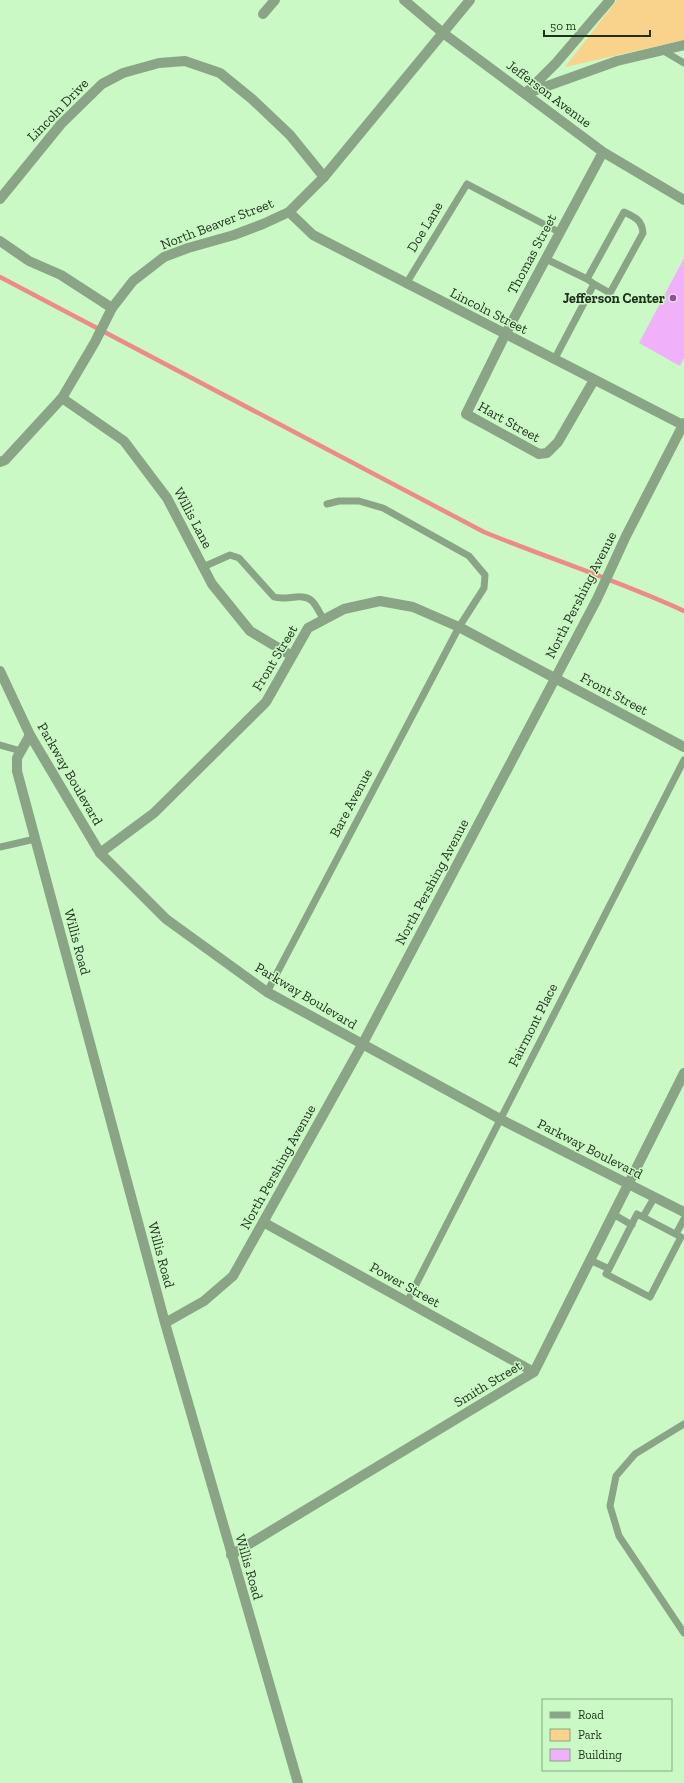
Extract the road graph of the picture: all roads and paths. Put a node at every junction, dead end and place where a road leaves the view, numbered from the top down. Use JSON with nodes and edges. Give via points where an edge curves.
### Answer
{"nodes":[{"id":1,"x":275,"y":0,"type":"edge"},
{"id":2,"x":404,"y":0,"type":"edge"},
{"id":3,"x":470,"y":0,"type":"edge"},
{"id":4,"x":610,"y":0,"type":"edge"},
{"id":5,"x":263,"y":14,"type":"dead end"},
{"id":6,"x":443,"y":33,"type":"junction"},
{"id":7,"x":684,"y":45,"type":"edge"},
{"id":8,"x":662,"y":50,"type":"junction"},
{"id":9,"x":684,"y":63,"type":"edge"},
{"id":10,"x":525,"y":94,"type":"junction"},
{"id":11,"x":603,"y":152,"type":"junction"},
{"id":12,"x":324,"y":177,"type":"junction"},
{"id":13,"x":0,"y":198,"type":"edge"},
{"id":14,"x":684,"y":200,"type":"edge"},
{"id":15,"x":289,"y":212,"type":"junction"},
{"id":16,"x":559,"y":232,"type":"junction"},
{"id":17,"x":0,"y":241,"type":"edge"},
{"id":18,"x":546,"y":259,"type":"junction"},
{"id":19,"x":587,"y":279,"type":"junction"},
{"id":20,"x":406,"y":284,"type":"junction"},
{"id":21,"x":594,"y":284,"type":"junction"},
{"id":22,"x":112,"y":308,"type":"junction"},
{"id":23,"x":505,"y":335,"type":"junction"},
{"id":24,"x":554,"y":360,"type":"junction"},
{"id":25,"x":594,"y":380,"type":"junction"},
{"id":26,"x":62,"y":398,"type":"junction"},
{"id":27,"x":466,"y":414,"type":"joint"},
{"id":28,"x":683,"y":424,"type":"edge"},
{"id":29,"x":0,"y":462,"type":"edge"},
{"id":30,"x":327,"y":504,"type":"dead end"},
{"id":31,"x":203,"y":567,"type":"junction"},
{"id":32,"x":324,"y":620,"type":"junction"},
{"id":33,"x":459,"y":627,"type":"junction"},
{"id":34,"x":292,"y":656,"type":"junction"},
{"id":35,"x":0,"y":671,"type":"edge"},
{"id":36,"x":554,"y":678,"type":"junction"},
{"id":37,"x":30,"y":734,"type":"junction"},
{"id":38,"x":1,"y":746,"type":"edge"},
{"id":39,"x":684,"y":747,"type":"edge"},
{"id":40,"x":21,"y":751,"type":"junction"},
{"id":41,"x":684,"y":760,"type":"edge"},
{"id":42,"x":35,"y":840,"type":"junction"},
{"id":43,"x":0,"y":847,"type":"edge"},
{"id":44,"x":100,"y":853,"type":"junction"},
{"id":45,"x":267,"y":992,"type":"junction"},
{"id":46,"x":362,"y":1045,"type":"junction"},
{"id":47,"x":684,"y":1073,"type":"edge"},
{"id":48,"x":500,"y":1119,"type":"junction"},
{"id":49,"x":628,"y":1184,"type":"junction"},
{"id":50,"x":654,"y":1198,"type":"junction"},
{"id":51,"x":684,"y":1212,"type":"edge"},
{"id":52,"x":613,"y":1214,"type":"junction"},
{"id":53,"x":643,"y":1217,"type":"junction"},
{"id":54,"x":684,"y":1218,"type":"edge"},
{"id":55,"x":263,"y":1222,"type":"junction"},
{"id":56,"x":632,"y":1225,"type":"junction"},
{"id":57,"x":676,"y":1234,"type":"junction"},
{"id":58,"x":590,"y":1260,"type":"junction"},
{"id":59,"x":609,"y":1269,"type":"junction"},
{"id":60,"x":407,"y":1302,"type":"junction"},
{"id":61,"x":165,"y":1323,"type":"junction"},
{"id":62,"x":534,"y":1372,"type":"junction"},
{"id":63,"x":684,"y":1424,"type":"edge"},
{"id":64,"x":231,"y":1555,"type":"junction"},
{"id":65,"x":684,"y":1633,"type":"edge"},
{"id":66,"x":298,"y":1783,"type":"edge"}],
"edges":[{"from":1,"to":5,"type":"street"},
{"from":2,"to":6,"type":"street","name":"Jefferson Avenue"},
{"from":3,"to":6,"type":"street","name":"North Beaver Street"},
{"from":4,"to":10,"type":"street","via":[[556,63]]},
{"from":6,"to":10,"type":"street","name":"Jefferson Avenue"},
{"from":6,"to":12,"type":"street","name":"North Beaver Street"},
{"from":7,"to":8,"type":"street"},
{"from":8,"to":9,"type":"lane"},
{"from":8,"to":10,"type":"street","via":[[617,61]]},
{"from":10,"to":11,"type":"street","name":"Jefferson Avenue"},
{"from":11,"to":14,"type":"street","name":"Jefferson Avenue"},
{"from":11,"to":16,"type":"street","name":"Thomas Street"},
{"from":12,"to":13,"type":"street","name":"Lincoln Drive","via":[[290,135],[252,99],[220,74],[185,61],[159,63],[130,71],[102,84],[61,124]]},
{"from":12,"to":15,"type":"street","name":"North Beaver Street"},
{"from":15,"to":20,"type":"street","name":"Lincoln Street","via":[[313,235]]},
{"from":15,"to":22,"type":"street","name":"North Beaver Street","via":[[241,232],[164,257],[133,281]]},
{"from":16,"to":18,"type":"street","name":"Thomas Street"},
{"from":16,"to":20,"type":"lane","name":"Doe Lane","via":[[467,184]]},
{"from":17,"to":22,"type":"street","via":[[29,261],[61,275]]},
{"from":18,"to":19,"type":"lane"},
{"from":18,"to":23,"type":"street","name":"Thomas Street"},
{"from":19,"to":21,"type":"lane"},
{"from":19,"to":21,"type":"lane","via":[[624,212],[638,219],[642,224],[643,233],[610,293]]},
{"from":20,"to":23,"type":"street","name":"Lincoln Street"},
{"from":21,"to":24,"type":"lane"},
{"from":22,"to":26,"type":"street","name":"North Beaver Street"},
{"from":23,"to":24,"type":"street","name":"Lincoln Street"},
{"from":23,"to":27,"type":"street","name":"Thomas Street"},
{"from":24,"to":25,"type":"street","name":"Lincoln Street"},
{"from":25,"to":27,"type":"street","name":"Hart Street","via":[[558,442],[547,453],[539,454]]},
{"from":25,"to":28,"type":"street","name":"Lincoln Street"},
{"from":26,"to":29,"type":"street","name":"North Beaver Street","via":[[5,460]]},
{"from":26,"to":31,"type":"street","name":"Willis Lane","via":[[124,441],[168,498]]},
{"from":28,"to":36,"type":"street","name":"North Pershing Avenue","via":[[597,599]]},
{"from":30,"to":33,"type":"lane","name":"Bare Avenue","via":[[360,501],[382,508],[469,556],[485,575],[484,588]]},
{"from":31,"to":32,"type":"lane","via":[[234,555],[274,597],[307,597]]},
{"from":31,"to":34,"type":"street","name":"Willis Lane","via":[[212,584],[250,631]]},
{"from":32,"to":33,"type":"street","name":"Front Street","via":[[344,609],[380,601],[413,607]]},
{"from":32,"to":34,"type":"street","name":"Front Street","via":[[308,628]]},
{"from":33,"to":36,"type":"street","name":"Front Street"},
{"from":33,"to":45,"type":"lane","name":"Bare Avenue"},
{"from":34,"to":44,"type":"street","name":"Front Street","via":[[266,702],[154,813]]},
{"from":35,"to":37,"type":"street","name":"Parkway Boulevard"},
{"from":36,"to":39,"type":"street","name":"Front Street"},
{"from":36,"to":46,"type":"street","name":"North Pershing Avenue"},
{"from":37,"to":40,"type":"street","name":"Willis Road"},
{"from":37,"to":44,"type":"street","name":"Parkway Boulevard"},
{"from":38,"to":40,"type":"lane"},
{"from":40,"to":42,"type":"street","name":"Willis Road","via":[[17,758],[17,771]]},
{"from":41,"to":48,"type":"lane","name":"Fairmont Place"},
{"from":42,"to":43,"type":"lane"},
{"from":42,"to":61,"type":"street","name":"Willis Road"},
{"from":44,"to":45,"type":"street","name":"Parkway Boulevard","via":[[166,919]]},
{"from":45,"to":46,"type":"street","name":"Parkway Boulevard"},
{"from":46,"to":48,"type":"street","name":"Parkway Boulevard"},
{"from":46,"to":55,"type":"street","name":"North Pershing Avenue"},
{"from":47,"to":49,"type":"street","name":"Smith Street"},
{"from":48,"to":49,"type":"street","name":"Parkway Boulevard"},
{"from":48,"to":60,"type":"lane","name":"Fairmont Place"},
{"from":49,"to":50,"type":"street","name":"Parkway Boulevard"},
{"from":49,"to":52,"type":"street","name":"Smith Street"},
{"from":50,"to":51,"type":"street","name":"Parkway Boulevard"},
{"from":50,"to":53,"type":"lane"},
{"from":52,"to":56,"type":"lane"},
{"from":52,"to":58,"type":"street","name":"Smith Street"},
{"from":53,"to":56,"type":"lane","via":[[637,1214]]},
{"from":53,"to":57,"type":"lane"},
{"from":54,"to":57,"type":"lane"},
{"from":55,"to":60,"type":"street","name":"Power Street"},
{"from":55,"to":61,"type":"street","name":"North Pershing Avenue","via":[[232,1276],[204,1300]]},
{"from":56,"to":59,"type":"lane"},
{"from":57,"to":59,"type":"lane","via":[[681,1237],[650,1297],[606,1274]]},
{"from":58,"to":59,"type":"lane"},
{"from":58,"to":62,"type":"street","name":"Smith Street"},
{"from":60,"to":62,"type":"street","name":"Power Street"},
{"from":61,"to":64,"type":"street","name":"Willis Road"},
{"from":62,"to":64,"type":"street","name":"Smith Street"},
{"from":63,"to":65,"type":"lane","via":[[635,1454],[616,1476],[610,1506],[619,1536]]},
{"from":64,"to":66,"type":"street","name":"Willis Road"}]}
